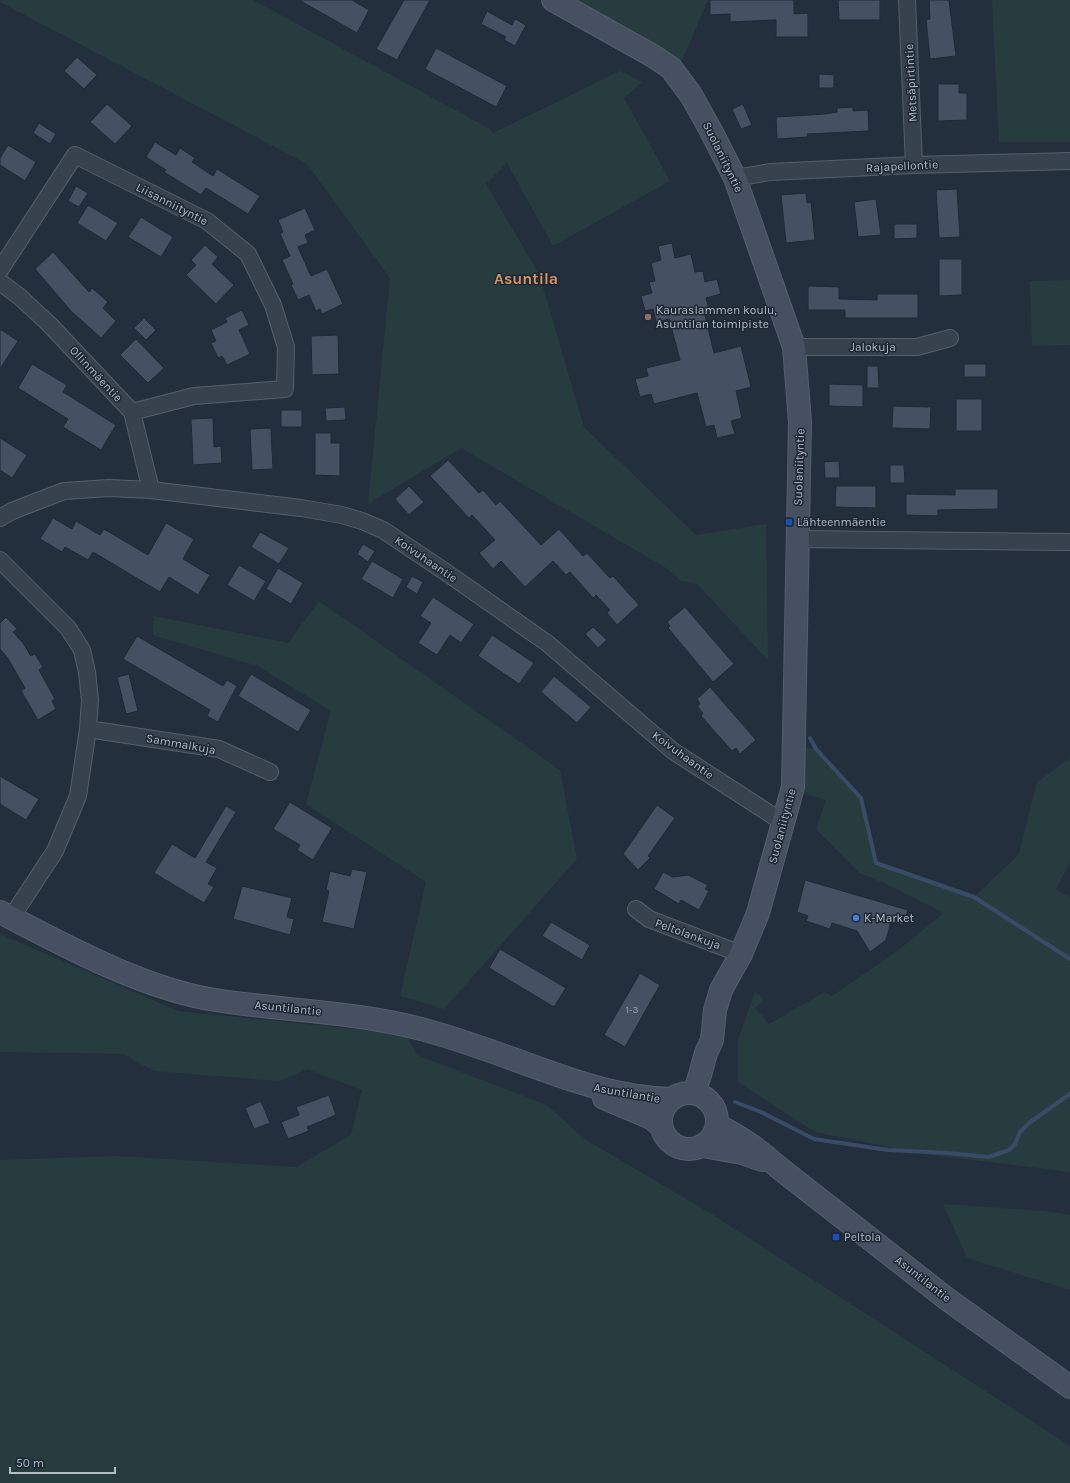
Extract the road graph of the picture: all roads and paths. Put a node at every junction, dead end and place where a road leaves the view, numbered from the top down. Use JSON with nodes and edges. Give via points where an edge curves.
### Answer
{"nodes":[{"id":1,"x":553,"y":0,"type":"edge"},
{"id":2,"x":907,"y":0,"type":"edge"},
{"id":3,"x":1070,"y":161,"type":"edge"},
{"id":4,"x":914,"y":165,"type":"junction"},
{"id":5,"x":735,"y":178,"type":"junction"},
{"id":6,"x":0,"y":270,"type":"edge"},
{"id":7,"x":0,"y":282,"type":"edge"},
{"id":8,"x":950,"y":338,"type":"dead end"},
{"id":9,"x":794,"y":347,"type":"junction"},
{"id":10,"x":132,"y":412,"type":"junction"},
{"id":11,"x":151,"y":490,"type":"junction"},
{"id":12,"x":0,"y":518,"type":"edge"},
{"id":13,"x":798,"y":539,"type":"junction"},
{"id":14,"x":1070,"y":542,"type":"edge"},
{"id":15,"x":0,"y":560,"type":"edge"},
{"id":16,"x":88,"y":729,"type":"junction"},
{"id":17,"x":270,"y":772,"type":"dead end"},
{"id":18,"x":784,"y":823,"type":"junction"},
{"id":19,"x":636,"y":910,"type":"dead end"},
{"id":20,"x":6,"y":915,"type":"edge"},
{"id":21,"x":741,"y":954,"type":"junction"},
{"id":22,"x":583,"y":1085,"type":"junction"},
{"id":23,"x":702,"y":1097,"type":"junction"},
{"id":24,"x":671,"y":1099,"type":"junction"},
{"id":25,"x":718,"y":1125,"type":"junction"},
{"id":26,"x":661,"y":1126,"type":"junction"},
{"id":27,"x":704,"y":1146,"type":"junction"},
{"id":28,"x":778,"y":1167,"type":"junction"},
{"id":29,"x":1070,"y":1388,"type":"edge"}],
"edges":[{"from":1,"to":5,"type":"street","name":"Suolaniityntie","via":[[671,68],[691,95]]},
{"from":2,"to":4,"type":"street","name":"Metsäpirtintie"},
{"from":3,"to":4,"type":"street","name":"Rajapellontie"},
{"from":4,"to":5,"type":"street","name":"Rajapellontie","via":[[770,172]]},
{"from":5,"to":9,"type":"street","name":"Suolaniityntie"},
{"from":6,"to":10,"type":"street","name":"Liisanniityntie","via":[[75,155],[207,221],[248,254],[273,305],[286,348],[285,389],[194,396]]},
{"from":7,"to":10,"type":"street","name":"Ollinmäentie","via":[[50,325]]},
{"from":8,"to":9,"type":"street","name":"Jalokuja","via":[[917,347]]},
{"from":9,"to":13,"type":"street","name":"Suolaniityntie","via":[[800,422]]},
{"from":10,"to":11,"type":"street","name":"Ollinmäentie"},
{"from":11,"to":12,"type":"street","name":"Koivuhaantie","via":[[109,488],[64,491]]},
{"from":11,"to":18,"type":"street","name":"Koivuhaantie","via":[[342,515],[382,530],[547,643],[673,751]]},
{"from":13,"to":14,"type":"street"},
{"from":13,"to":18,"type":"street","name":"Suolaniityntie","via":[[793,787]]},
{"from":15,"to":16,"type":"street","via":[[68,628],[82,650],[90,700]]},
{"from":16,"to":17,"type":"street","name":"Sammalkuja","via":[[219,749]]},
{"from":16,"to":20,"type":"street","via":[[78,796],[55,851]]},
{"from":18,"to":21,"type":"street","name":"Suolaniityntie","via":[[758,913]]},
{"from":19,"to":21,"type":"street","name":"Peltolankuja","via":[[649,920]]},
{"from":20,"to":22,"type":"street","name":"Asuntilantie","via":[[90,958],[161,987],[214,1000],[360,1016],[407,1026],[456,1039]]},
{"from":21,"to":23,"type":"street","name":"Suolaniityntie","via":[[721,990],[715,1010],[712,1040],[716,1064]]},
{"from":22,"to":24,"type":"street","name":"Asuntilantie"},
{"from":22,"to":26,"type":"street","name":"Asuntilantie","via":[[615,1104],[651,1118]]},
{"from":23,"to":24,"type":"street","via":[[686,1093]]},
{"from":23,"to":25,"type":"street","via":[[716,1113]]},
{"from":24,"to":26,"type":"street","via":[[663,1111]]},
{"from":25,"to":27,"type":"street","via":[[713,1137]]},
{"from":25,"to":28,"type":"street","name":"Asuntilantie","via":[[762,1151]]},
{"from":26,"to":27,"type":"street","via":[[668,1140],[681,1148]]},
{"from":27,"to":28,"type":"street","name":"Asuntilantie","via":[[742,1153]]},
{"from":28,"to":29,"type":"street","name":"Asuntilantie","via":[[947,1299]]}]}
